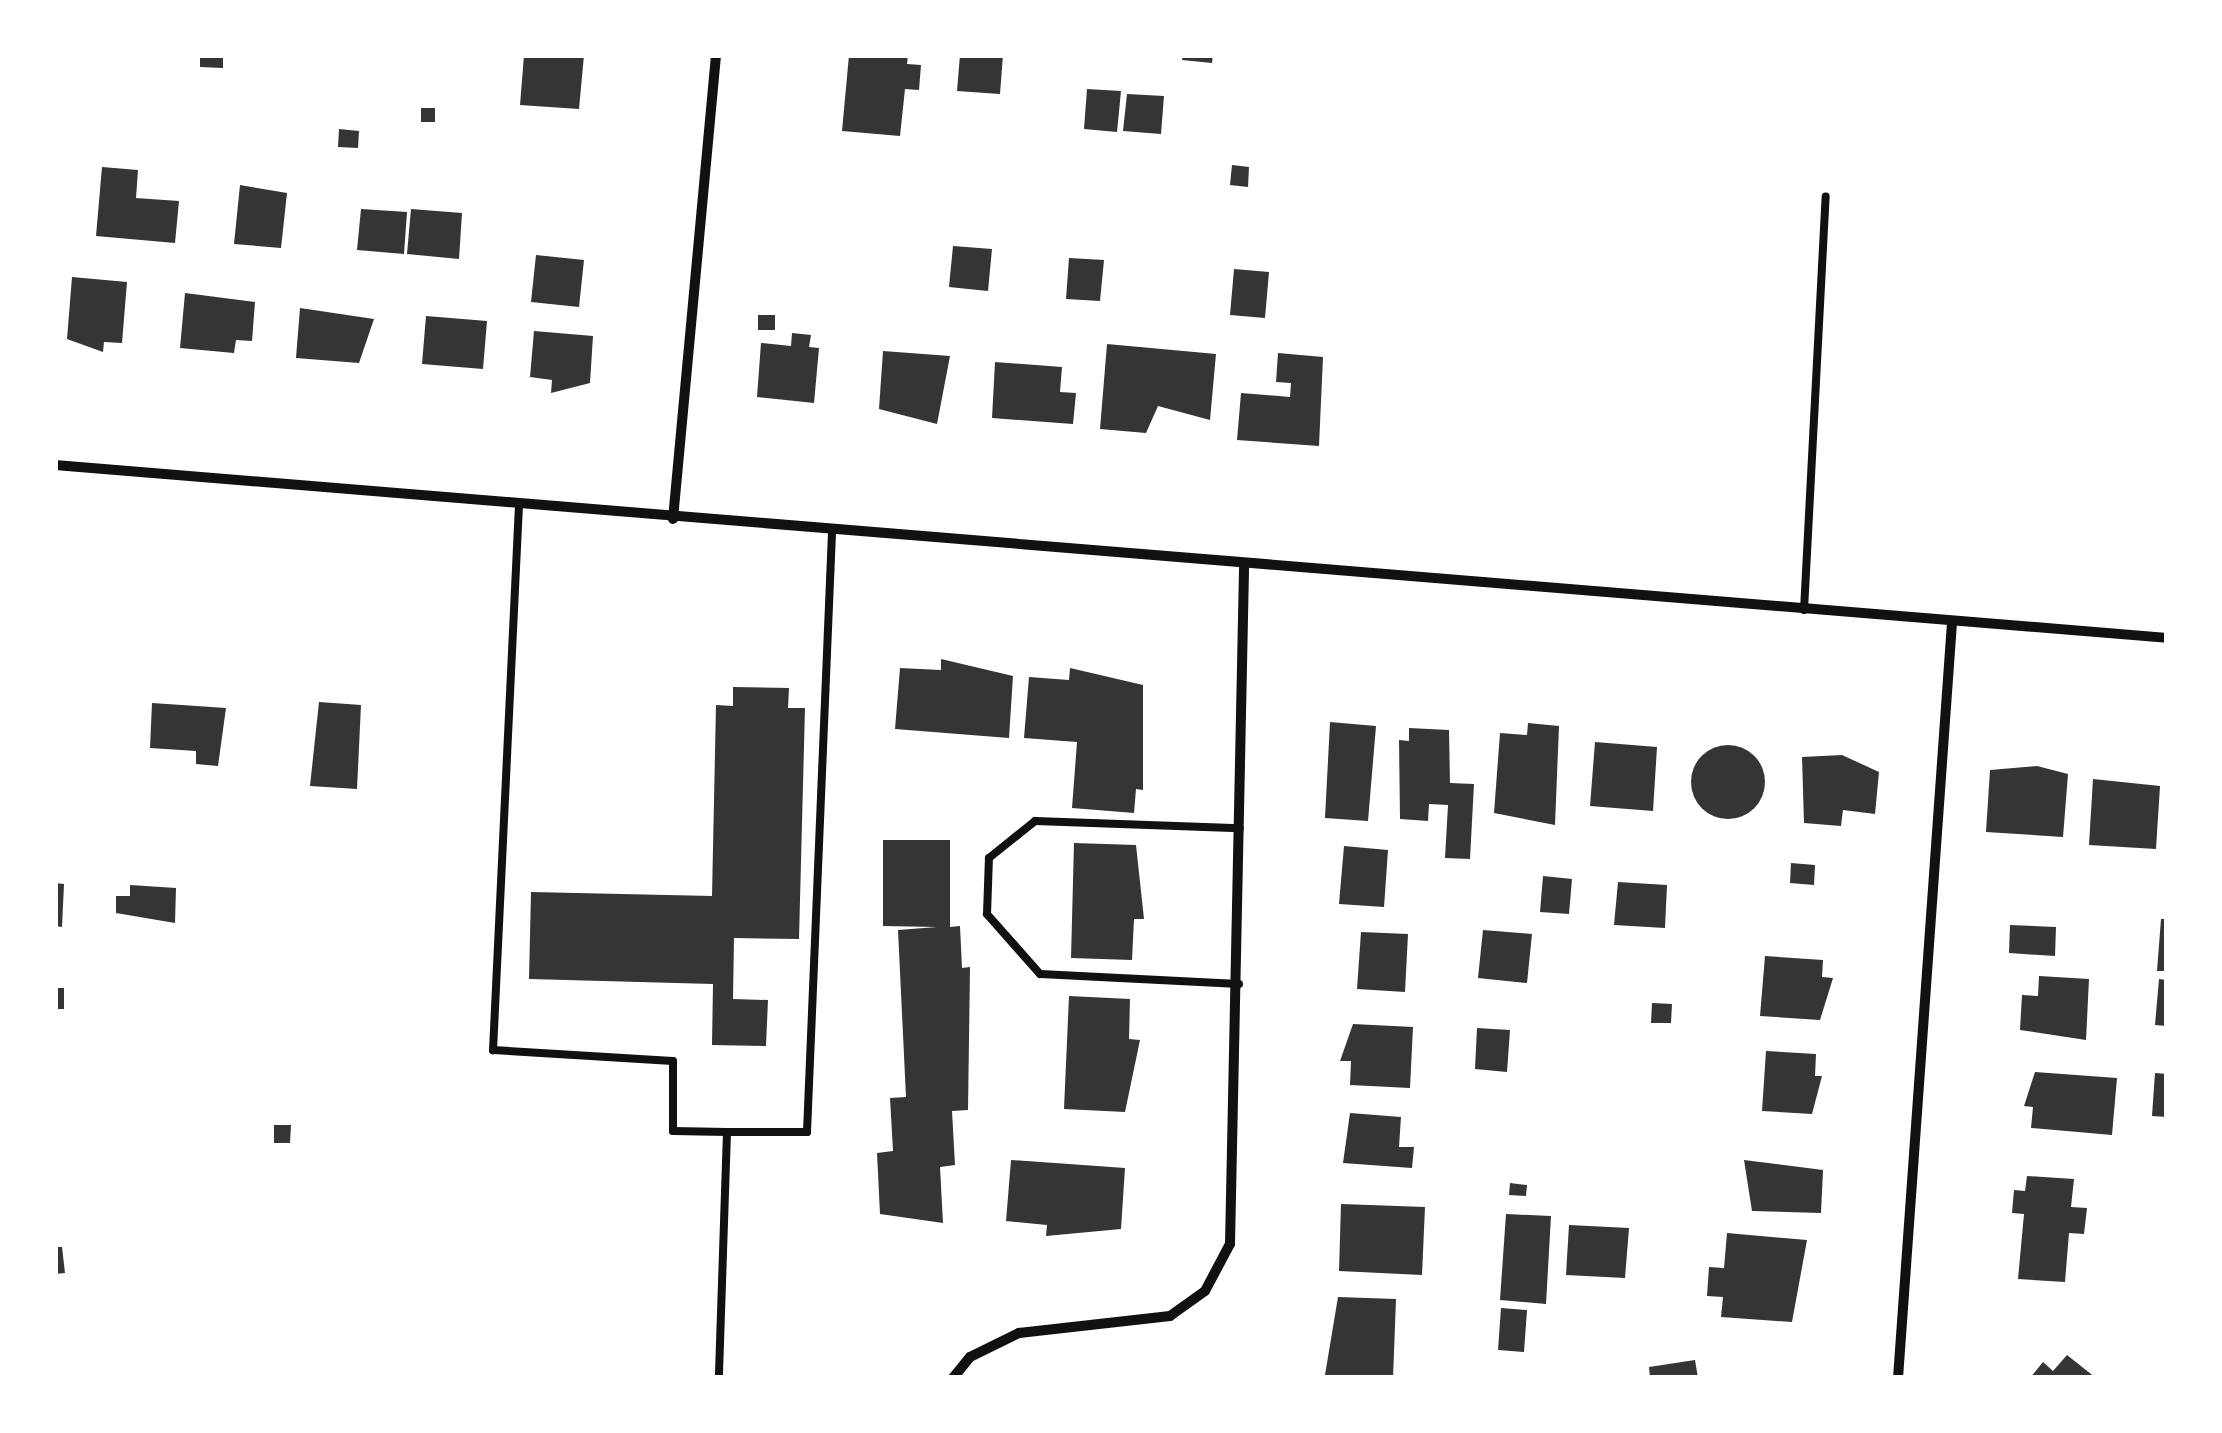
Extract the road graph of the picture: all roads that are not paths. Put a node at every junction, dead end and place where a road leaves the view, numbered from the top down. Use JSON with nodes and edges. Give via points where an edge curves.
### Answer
{"nodes":[{"id":1,"x":716,"y":55,"type":"edge"},
{"id":2,"x":1826,"y":197,"type":"dead end"},
{"id":3,"x":55,"y":465,"type":"edge"},
{"id":4,"x":519,"y":505,"type":"junction"},
{"id":5,"x":674,"y":519,"type":"junction"},
{"id":6,"x":832,"y":532,"type":"junction"},
{"id":7,"x":1244,"y":568,"type":"junction"},
{"id":8,"x":1804,"y":610,"type":"junction"},
{"id":9,"x":1952,"y":622,"type":"junction"},
{"id":10,"x":2167,"y":638,"type":"edge"},
{"id":11,"x":1240,"y":828,"type":"junction"},
{"id":12,"x":1238,"y":984,"type":"junction"},
{"id":13,"x":727,"y":1132,"type":"junction"},
{"id":14,"x":719,"y":1378,"type":"edge"},
{"id":15,"x":952,"y":1378,"type":"edge"},
{"id":16,"x":1898,"y":1378,"type":"edge"}],
"edges":[{"from":1,"to":5,"type":"street"},
{"from":2,"to":8,"type":"lane"},
{"from":3,"to":4,"type":"street"},
{"from":4,"to":5,"type":"street"},
{"from":4,"to":13,"type":"lane","via":[[494,1050],[673,1060],[673,1131]]},
{"from":5,"to":6,"type":"street"},
{"from":6,"to":7,"type":"street"},
{"from":6,"to":13,"type":"lane","via":[[807,1132]]},
{"from":7,"to":8,"type":"street"},
{"from":7,"to":11,"type":"street"},
{"from":8,"to":9,"type":"street"},
{"from":9,"to":10,"type":"street"},
{"from":9,"to":16,"type":"street"},
{"from":11,"to":12,"type":"street"},
{"from":11,"to":12,"type":"lane","via":[[1035,821],[989,858],[987,914],[1040,974]]},
{"from":12,"to":15,"type":"street","via":[[1236,1197],[1230,1244],[1206,1292],[1138,1324],[1019,1333],[970,1357]]},
{"from":13,"to":14,"type":"lane"}]}
